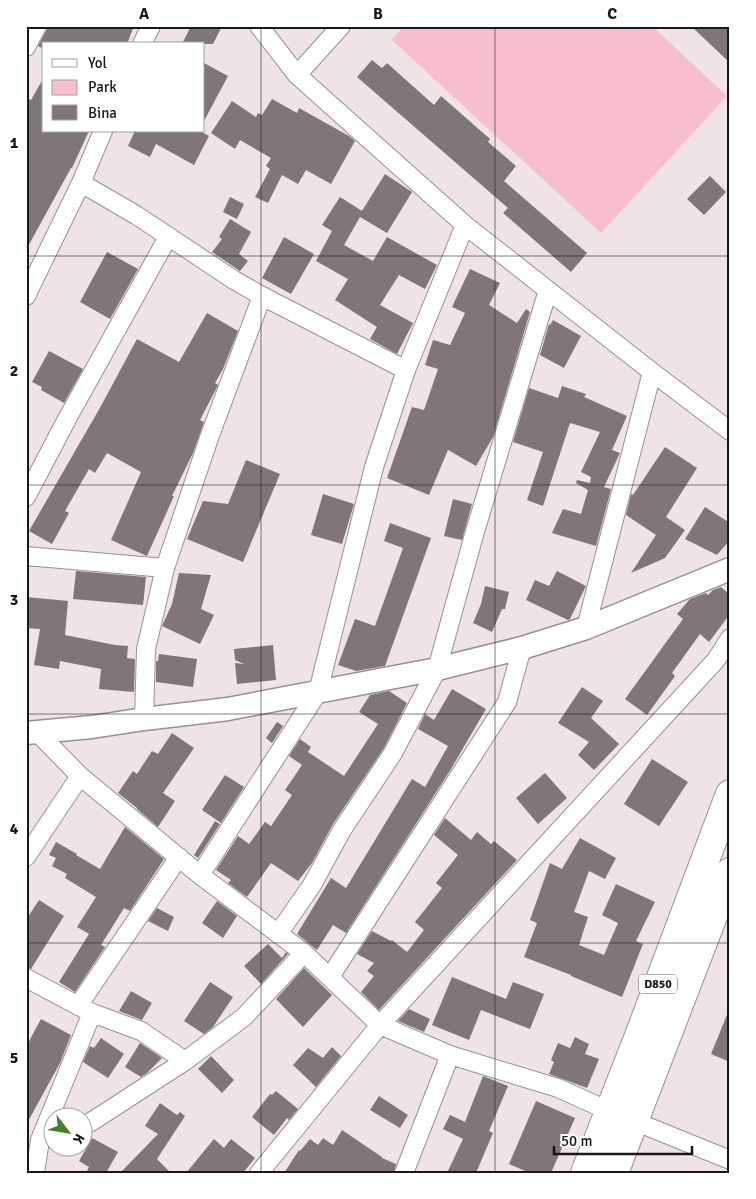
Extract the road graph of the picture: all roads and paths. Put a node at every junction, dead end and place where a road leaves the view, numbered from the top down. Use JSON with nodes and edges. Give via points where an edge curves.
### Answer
{"nodes":[{"id":1,"x":37,"y":26,"type":"edge"},
{"id":2,"x":151,"y":26,"type":"edge"},
{"id":3,"x":259,"y":26,"type":"edge"},
{"id":4,"x":341,"y":26,"type":"edge"},
{"id":5,"x":143,"y":42,"type":"edge"},
{"id":6,"x":26,"y":47,"type":"edge"},
{"id":7,"x":297,"y":75,"type":"junction"},
{"id":8,"x":103,"y":132,"type":"edge"},
{"id":9,"x":81,"y":183,"type":"junction"},
{"id":10,"x":465,"y":225,"type":"junction"},
{"id":11,"x":168,"y":237,"type":"junction"},
{"id":12,"x":548,"y":290,"type":"junction"},
{"id":13,"x":26,"y":296,"type":"edge"},
{"id":14,"x":262,"y":296,"type":"junction"},
{"id":15,"x":406,"y":370,"type":"junction"},
{"id":16,"x":652,"y":372,"type":"junction"},
{"id":17,"x":730,"y":431,"type":"edge"},
{"id":18,"x":26,"y":497,"type":"edge"},
{"id":19,"x":26,"y":556,"type":"edge"},
{"id":20,"x":165,"y":568,"type":"junction"},
{"id":21,"x":730,"y":569,"type":"edge"},
{"id":22,"x":586,"y":628,"type":"junction"},
{"id":23,"x":730,"y":638,"type":"edge"},
{"id":24,"x":522,"y":648,"type":"junction"},
{"id":25,"x":437,"y":669,"type":"junction"},
{"id":26,"x":318,"y":692,"type":"junction"},
{"id":27,"x":144,"y":719,"type":"junction"},
{"id":28,"x":31,"y":733,"type":"edge"},
{"id":29,"x":80,"y":776,"type":"junction"},
{"id":30,"x":730,"y":794,"type":"edge"},
{"id":31,"x":26,"y":857,"type":"edge"},
{"id":32,"x":179,"y":857,"type":"junction"},
{"id":33,"x":730,"y":872,"type":"edge"},
{"id":34,"x":200,"y":875,"type":"junction"},
{"id":35,"x":278,"y":934,"type":"junction"},
{"id":36,"x":304,"y":953,"type":"junction"},
{"id":37,"x":330,"y":977,"type":"junction"},
{"id":38,"x":26,"y":978,"type":"edge"},
{"id":39,"x":85,"y":1010,"type":"junction"},
{"id":40,"x":380,"y":1025,"type":"junction"},
{"id":41,"x":450,"y":1055,"type":"junction"},
{"id":42,"x":185,"y":1061,"type":"junction"},
{"id":43,"x":609,"y":1111,"type":"junction"},
{"id":44,"x":92,"y":1121,"type":"edge"},
{"id":45,"x":634,"y":1121,"type":"junction"},
{"id":46,"x":40,"y":1136,"type":"edge"},
{"id":47,"x":730,"y":1160,"type":"edge"},
{"id":48,"x":35,"y":1173,"type":"edge"},
{"id":49,"x":258,"y":1173,"type":"edge"},
{"id":50,"x":404,"y":1173,"type":"edge"},
{"id":51,"x":585,"y":1173,"type":"edge"},
{"id":52,"x":614,"y":1173,"type":"edge"}],
"edges":[{"from":1,"to":6,"type":"street"},
{"from":2,"to":5,"type":"street"},
{"from":3,"to":7,"type":"street"},
{"from":4,"to":7,"type":"street"},
{"from":7,"to":10,"type":"street"},
{"from":8,"to":9,"type":"street"},
{"from":9,"to":11,"type":"street"},
{"from":9,"to":13,"type":"street"},
{"from":10,"to":12,"type":"street"},
{"from":10,"to":15,"type":"street"},
{"from":11,"to":14,"type":"street"},
{"from":11,"to":18,"type":"street"},
{"from":12,"to":16,"type":"street"},
{"from":12,"to":25,"type":"street"},
{"from":14,"to":15,"type":"street"},
{"from":14,"to":20,"type":"street"},
{"from":15,"to":26,"type":"street","via":[[374,467]]},
{"from":16,"to":17,"type":"street"},
{"from":16,"to":22,"type":"street"},
{"from":19,"to":20,"type":"street"},
{"from":20,"to":27,"type":"street","via":[[146,648]]},
{"from":21,"to":22,"type":"street"},
{"from":22,"to":24,"type":"street"},
{"from":23,"to":40,"type":"street","via":[[716,660]]},
{"from":24,"to":25,"type":"street"},
{"from":24,"to":37,"type":"street","via":[[507,702]]},
{"from":25,"to":26,"type":"street"},
{"from":25,"to":35,"type":"street","via":[[393,753]]},
{"from":26,"to":27,"type":"street","via":[[228,709]]},
{"from":26,"to":34,"type":"street"},
{"from":27,"to":28,"type":"street","via":[[92,728]]},
{"from":28,"to":29,"type":"street"},
{"from":29,"to":31,"type":"street"},
{"from":29,"to":32,"type":"street"},
{"from":30,"to":43,"type":"highway","number":"D850"},
{"from":32,"to":34,"type":"street"},
{"from":32,"to":39,"type":"street"},
{"from":33,"to":45,"type":"highway","number":"D850"},
{"from":34,"to":35,"type":"street"},
{"from":35,"to":36,"type":"street"},
{"from":36,"to":37,"type":"street"},
{"from":36,"to":42,"type":"street","via":[[244,1017]]},
{"from":37,"to":40,"type":"street"},
{"from":38,"to":39,"type":"street"},
{"from":39,"to":42,"type":"street","via":[[141,1031]]},
{"from":39,"to":46,"type":"street"},
{"from":40,"to":41,"type":"street"},
{"from":40,"to":49,"type":"street"},
{"from":41,"to":43,"type":"street","via":[[558,1088]]},
{"from":41,"to":50,"type":"street"},
{"from":42,"to":44,"type":"street"},
{"from":43,"to":51,"type":"highway","number":"D850"},
{"from":45,"to":47,"type":"street"},
{"from":45,"to":52,"type":"highway","number":"D850"},
{"from":46,"to":48,"type":"street"}]}
